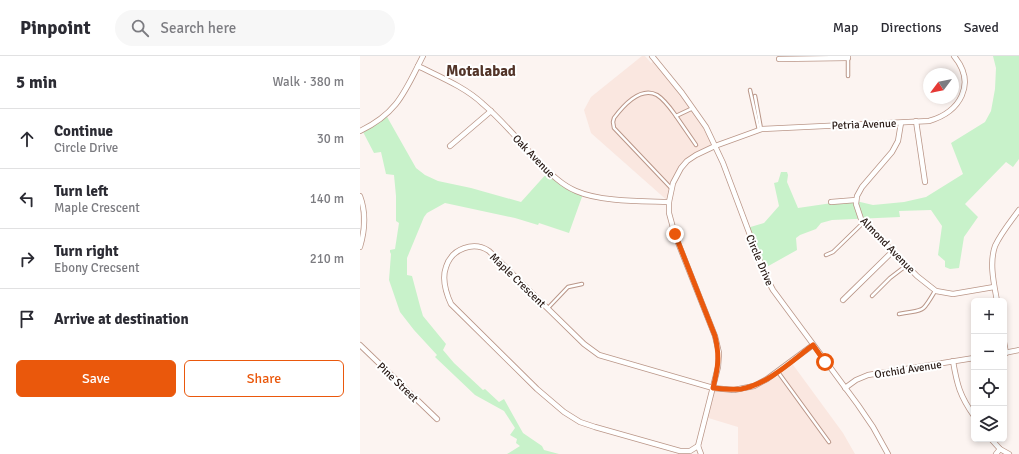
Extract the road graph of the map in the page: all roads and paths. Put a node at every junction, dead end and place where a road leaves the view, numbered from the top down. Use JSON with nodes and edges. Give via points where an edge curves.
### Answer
{"nodes":[{"id":1,"x":423,"y":56,"type":"edge"},
{"id":2,"x":652,"y":56,"type":"edge"},
{"id":3,"x":954,"y":56,"type":"edge"},
{"id":4,"x":848,"y":57,"type":"edge"},
{"id":5,"x":779,"y":59,"type":"dead end"},
{"id":6,"x":418,"y":66,"type":"junction"},
{"id":7,"x":848,"y":76,"type":"dead end"},
{"id":8,"x":750,"y":90,"type":"dead end"},
{"id":9,"x":755,"y":96,"type":"dead end"},
{"id":10,"x":693,"y":108,"type":"junction"},
{"id":11,"x":491,"y":111,"type":"junction"},
{"id":12,"x":676,"y":116,"type":"junction"},
{"id":13,"x":916,"y":122,"type":"junction"},
{"id":14,"x":901,"y":123,"type":"junction"},
{"id":15,"x":760,"y":129,"type":"junction"},
{"id":16,"x":360,"y":131,"type":"edge"},
{"id":17,"x":696,"y":145,"type":"dead end"},
{"id":18,"x":450,"y":146,"type":"dead end"},
{"id":19,"x":715,"y":146,"type":"junction"},
{"id":20,"x":926,"y":182,"type":"dead end"},
{"id":21,"x":671,"y":189,"type":"junction"},
{"id":22,"x":360,"y":196,"type":"edge"},
{"id":23,"x":856,"y":200,"type":"junction"},
{"id":24,"x":669,"y":202,"type":"junction"},
{"id":25,"x":832,"y":202,"type":"dead end"},
{"id":26,"x":1019,"y":210,"type":"edge"},
{"id":27,"x":864,"y":222,"type":"junction"},
{"id":28,"x":360,"y":247,"type":"edge"},
{"id":29,"x":893,"y":251,"type":"junction"},
{"id":30,"x":826,"y":255,"type":"dead end"},
{"id":31,"x":907,"y":265,"type":"junction"},
{"id":32,"x":582,"y":284,"type":"dead end"},
{"id":33,"x":994,"y":287,"type":"junction"},
{"id":34,"x":936,"y":291,"type":"junction"},
{"id":35,"x":872,"y":296,"type":"dead end"},
{"id":36,"x":996,"y":298,"type":"edge"},
{"id":37,"x":843,"y":300,"type":"dead end"},
{"id":38,"x":548,"y":309,"type":"junction"},
{"id":39,"x":899,"y":314,"type":"dead end"},
{"id":40,"x":360,"y":345,"type":"edge"},
{"id":41,"x":813,"y":345,"type":"junction"},
{"id":42,"x":1019,"y":350,"type":"edge"},
{"id":43,"x":1007,"y":353,"type":"edge"},
{"id":44,"x":971,"y":358,"type":"edge"},
{"id":45,"x":953,"y":361,"type":"junction"},
{"id":46,"x":777,"y":372,"type":"junction"},
{"id":47,"x":713,"y":388,"type":"junction"},
{"id":48,"x":845,"y":388,"type":"junction"},
{"id":49,"x":971,"y":412,"type":"edge"},
{"id":50,"x":437,"y":419,"type":"dead end"},
{"id":51,"x":828,"y":442,"type":"dead end"},
{"id":52,"x":994,"y":442,"type":"edge"},
{"id":53,"x":698,"y":446,"type":"junction"},
{"id":54,"x":1002,"y":451,"type":"edge"},
{"id":55,"x":701,"y":454,"type":"edge"},
{"id":56,"x":888,"y":454,"type":"edge"},
{"id":57,"x":996,"y":454,"type":"edge"},
{"id":58,"x":1009,"y":454,"type":"edge"}],
"edges":[{"from":1,"to":6,"type":"street"},
{"from":2,"to":10,"type":"street","name":"Circle Drive"},
{"from":3,"to":13,"type":"street","name":"Petria Avenue","via":[[960,63],[965,80],[960,100],[944,116]]},
{"from":4,"to":5,"type":"street"},
{"from":4,"to":7,"type":"lane"},
{"from":6,"to":11,"type":"street","name":"Oak Avenue","via":[[468,92]]},
{"from":6,"to":16,"type":"street","via":[[397,104],[380,120]]},
{"from":8,"to":15,"type":"lane"},
{"from":9,"to":15,"type":"lane"},
{"from":10,"to":12,"type":"lane"},
{"from":10,"to":19,"type":"street","name":"Circle Drive"},
{"from":11,"to":18,"type":"street"},
{"from":11,"to":24,"type":"street","name":"Oak Avenue","via":[[547,170],[566,186],[605,198]]},
{"from":12,"to":17,"type":"lane"},
{"from":12,"to":21,"type":"lane","via":[[657,95],[647,92],[622,108],[613,122],[614,128]]},
{"from":13,"to":14,"type":"street","name":"Petria Avenue"},
{"from":13,"to":20,"type":"street"},
{"from":14,"to":15,"type":"street","name":"Petria Avenue"},
{"from":14,"to":23,"type":"street","via":[[898,141],[892,152],[862,187]]},
{"from":15,"to":19,"type":"street","name":"Petria Avenue"},
{"from":19,"to":21,"type":"street","name":"Petria Avenue","via":[[687,161],[677,174]]},
{"from":19,"to":41,"type":"street","name":"Circle Drive","via":[[765,275]]},
{"from":21,"to":24,"type":"street","name":"Petria Avenue"},
{"from":22,"to":28,"type":"street","via":[[364,216]]},
{"from":23,"to":25,"type":"street"},
{"from":23,"to":27,"type":"street","name":"Almond Avenue","via":[[858,215]]},
{"from":24,"to":47,"type":"street","name":"Petria Avenue","via":[[673,230],[718,347],[718,367]]},
{"from":26,"to":33,"type":"street","via":[[996,246],[992,263]]},
{"from":27,"to":29,"type":"street","name":"Almond Avenue"},
{"from":27,"to":30,"type":"lane","via":[[836,249]]},
{"from":29,"to":31,"type":"street","name":"Almond Avenue"},
{"from":29,"to":37,"type":"street"},
{"from":31,"to":34,"type":"street","name":"Almond Avenue"},
{"from":31,"to":35,"type":"lane"},
{"from":32,"to":38,"type":"lane","via":[[568,287]]},
{"from":33,"to":34,"type":"street","via":[[953,294]]},
{"from":33,"to":36,"type":"street"},
{"from":34,"to":39,"type":"lane","via":[[922,310]]},
{"from":38,"to":47,"type":"street","name":"Maple Crescent","via":[[599,356]]},
{"from":38,"to":53,"type":"street","name":"Maple Crescent","via":[[483,247],[459,250],[446,267],[446,290],[451,304],[537,389],[573,419],[680,451],[690,451]]},
{"from":40,"to":50,"type":"street","name":"Pine Street"},
{"from":41,"to":46,"type":"street","name":"Maple Crescent"},
{"from":41,"to":48,"type":"street","name":"Circle Drive"},
{"from":42,"to":43,"type":"street"},
{"from":44,"to":45,"type":"street","name":"Orchid Avenue"},
{"from":45,"to":48,"type":"street","name":"Orchid Avenue","via":[[868,375]]},
{"from":45,"to":49,"type":"street","via":[[957,385]]},
{"from":46,"to":47,"type":"street","name":"Maple Crescent","via":[[754,386],[743,389]]},
{"from":46,"to":51,"type":"lane"},
{"from":47,"to":53,"type":"street","name":"Petria Avenue"},
{"from":48,"to":56,"type":"street","name":"Circle Drive","via":[[873,427]]},
{"from":52,"to":54,"type":"street"},
{"from":53,"to":55,"type":"street"},
{"from":54,"to":57,"type":"street"},
{"from":54,"to":58,"type":"street"}]}
